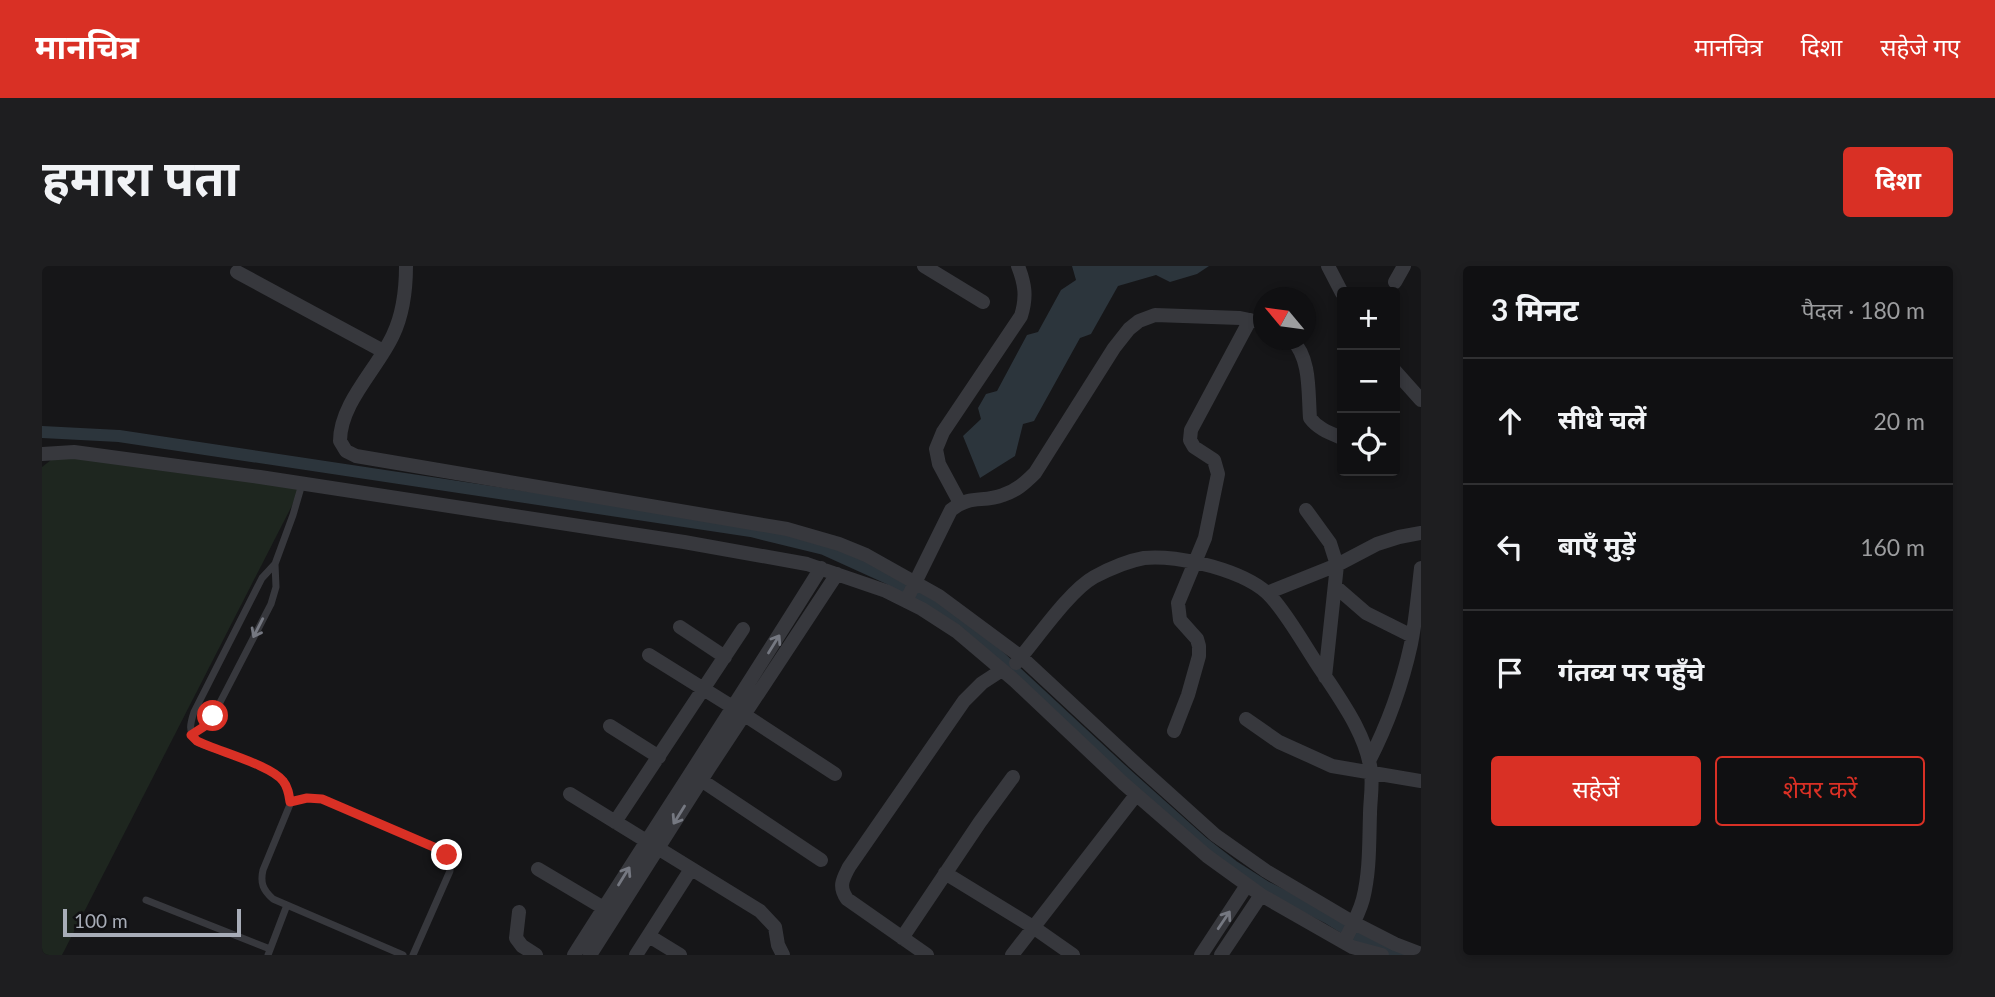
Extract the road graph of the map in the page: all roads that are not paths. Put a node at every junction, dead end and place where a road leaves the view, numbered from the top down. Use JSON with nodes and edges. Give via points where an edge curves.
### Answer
{"nodes":[{"id":1,"x":406,"y":266,"type":"edge"},
{"id":2,"x":924,"y":266,"type":"edge"},
{"id":3,"x":1018,"y":266,"type":"edge"},
{"id":4,"x":1328,"y":266,"type":"edge"},
{"id":5,"x":1404,"y":266,"type":"edge"},
{"id":6,"x":237,"y":272,"type":"dead end"},
{"id":7,"x":1395,"y":282,"type":"dead end"},
{"id":8,"x":1339,"y":287,"type":"edge"},
{"id":9,"x":983,"y":302,"type":"dead end"},
{"id":10,"x":1253,"y":321,"type":"edge"},
{"id":11,"x":1253,"y":329,"type":"edge"},
{"id":12,"x":1299,"y":350,"type":"edge"},
{"id":13,"x":383,"y":351,"type":"junction"},
{"id":14,"x":1400,"y":377,"type":"edge"},
{"id":15,"x":1421,"y":400,"type":"edge"},
{"id":16,"x":1337,"y":436,"type":"edge"},
{"id":17,"x":42,"y":454,"type":"edge"},
{"id":18,"x":303,"y":484,"type":"junction"},
{"id":19,"x":960,"y":503,"type":"junction"},
{"id":20,"x":1306,"y":510,"type":"dead end"},
{"id":21,"x":1421,"y":533,"type":"edge"},
{"id":22,"x":1195,"y":562,"type":"junction"},
{"id":23,"x":275,"y":564,"type":"junction"},
{"id":24,"x":1337,"y":565,"type":"junction"},
{"id":25,"x":821,"y":568,"type":"junction"},
{"id":26,"x":1421,"y":568,"type":"edge"},
{"id":27,"x":837,"y":574,"type":"junction"},
{"id":28,"x":1336,"y":587,"type":"junction"},
{"id":29,"x":1420,"y":587,"type":"edge"},
{"id":30,"x":911,"y":592,"type":"junction"},
{"id":31,"x":1267,"y":593,"type":"junction"},
{"id":32,"x":680,"y":627,"type":"dead end"},
{"id":33,"x":743,"y":629,"type":"dead end"},
{"id":34,"x":1414,"y":645,"type":"edge"},
{"id":35,"x":649,"y":655,"type":"dead end"},
{"id":36,"x":725,"y":657,"type":"junction"},
{"id":37,"x":1012,"y":666,"type":"junction"},
{"id":38,"x":1325,"y":677,"type":"junction"},
{"id":39,"x":704,"y":689,"type":"junction"},
{"id":40,"x":739,"y":711,"type":"junction"},
{"id":41,"x":1246,"y":719,"type":"dead end"},
{"id":42,"x":610,"y":726,"type":"dead end"},
{"id":43,"x":1174,"y":731,"type":"dead end"},
{"id":44,"x":191,"y":735,"type":"junction"},
{"id":45,"x":659,"y":757,"type":"junction"},
{"id":46,"x":1370,"y":767,"type":"junction"},
{"id":47,"x":835,"y":774,"type":"dead end"},
{"id":48,"x":696,"y":776,"type":"junction"},
{"id":49,"x":1013,"y":777,"type":"dead end"},
{"id":50,"x":1421,"y":781,"type":"edge"},
{"id":51,"x":570,"y":794,"type":"dead end"},
{"id":52,"x":1136,"y":795,"type":"junction"},
{"id":53,"x":290,"y":802,"type":"junction"},
{"id":54,"x":615,"y":822,"type":"junction"},
{"id":55,"x":652,"y":845,"type":"junction"},
{"id":56,"x":821,"y":860,"type":"dead end"},
{"id":57,"x":538,"y":869,"type":"dead end"},
{"id":58,"x":691,"y":869,"type":"junction"},
{"id":59,"x":945,"y":873,"type":"junction"},
{"id":60,"x":1247,"y":885,"type":"junction"},
{"id":61,"x":1261,"y":895,"type":"junction"},
{"id":62,"x":146,"y":900,"type":"dead end"},
{"id":63,"x":288,"y":905,"type":"junction"},
{"id":64,"x":610,"y":911,"type":"junction"},
{"id":65,"x":519,"y":912,"type":"dead end"},
{"id":66,"x":1033,"y":928,"type":"junction"},
{"id":67,"x":649,"y":936,"type":"junction"},
{"id":68,"x":902,"y":938,"type":"junction"},
{"id":69,"x":1350,"y":939,"type":"edge"},
{"id":70,"x":269,"y":952,"type":"edge"},
{"id":71,"x":1421,"y":954,"type":"edge"},
{"id":72,"x":403,"y":955,"type":"edge"},
{"id":73,"x":413,"y":955,"type":"edge"},
{"id":74,"x":536,"y":955,"type":"edge"},
{"id":75,"x":574,"y":955,"type":"edge"},
{"id":76,"x":590,"y":955,"type":"edge"},
{"id":77,"x":636,"y":955,"type":"edge"},
{"id":78,"x":680,"y":955,"type":"edge"},
{"id":79,"x":783,"y":955,"type":"edge"},
{"id":80,"x":927,"y":955,"type":"edge"},
{"id":81,"x":1012,"y":955,"type":"edge"},
{"id":82,"x":1073,"y":955,"type":"edge"},
{"id":83,"x":1201,"y":955,"type":"edge"},
{"id":84,"x":1221,"y":955,"type":"edge"},
{"id":85,"x":1382,"y":955,"type":"edge"}],
"edges":[{"from":1,"to":13,"type":"street","via":[[401,315]]},
{"from":2,"to":9,"type":"street"},
{"from":3,"to":19,"type":"street","via":[[1026,301],[1021,316],[936,449]]},
{"from":4,"to":8,"type":"street"},
{"from":5,"to":7,"type":"street"},
{"from":6,"to":13,"type":"street"},
{"from":10,"to":19,"type":"street","via":[[1155,315],[1139,321],[1114,348],[1035,473],[1002,496]]},
{"from":11,"to":22,"type":"street","via":[[1191,430],[1194,447],[1214,460],[1218,474],[1205,538]]},
{"from":12,"to":16,"type":"street","via":[[1305,364],[1310,418]]},
{"from":13,"to":30,"type":"street","via":[[343,421],[340,442],[345,451],[787,529],[866,555]]},
{"from":14,"to":15,"type":"street"},
{"from":17,"to":18,"type":"street","via":[[74,453]]},
{"from":18,"to":23,"type":"lane"},
{"from":18,"to":25,"type":"street","via":[[684,542]]},
{"from":19,"to":30,"type":"street","via":[[951,510]]},
{"from":20,"to":24,"type":"street","via":[[1330,543]]},
{"from":21,"to":24,"type":"street","via":[[1377,544]]},
{"from":22,"to":31,"type":"street","via":[[1238,574]]},
{"from":22,"to":37,"type":"street","via":[[1142,558],[1093,578],[1076,591]]},
{"from":22,"to":43,"type":"street","via":[[1178,612],[1197,639],[1199,656]]},
{"from":23,"to":44,"type":"lane","via":[[262,578],[194,712]]},
{"from":23,"to":44,"type":"lane","one_way":true,"via":[[271,604],[213,716]]},
{"from":24,"to":28,"type":"street"},
{"from":24,"to":31,"type":"street"},
{"from":25,"to":27,"type":"street"},
{"from":40,"to":25,"type":"street","one_way":true},
{"from":26,"to":29,"type":"street"},
{"from":27,"to":30,"type":"street","via":[[886,591]]},
{"from":27,"to":40,"type":"street"},
{"from":28,"to":34,"type":"street"},
{"from":28,"to":38,"type":"street"},
{"from":29,"to":34,"type":"street"},
{"from":30,"to":37,"type":"street","via":[[956,631]]},
{"from":30,"to":37,"type":"street","via":[[972,619]]},
{"from":31,"to":38,"type":"street"},
{"from":32,"to":36,"type":"street"},
{"from":33,"to":36,"type":"street"},
{"from":34,"to":46,"type":"street"},
{"from":35,"to":39,"type":"street"},
{"from":36,"to":39,"type":"street"},
{"from":37,"to":52,"type":"street"},
{"from":37,"to":68,"type":"street","via":[[982,683],[964,701],[841,881],[847,899]]},
{"from":37,"to":69,"type":"street","via":[[1134,762],[1215,835]]},
{"from":38,"to":46,"type":"street","via":[[1365,746]]},
{"from":39,"to":40,"type":"street"},
{"from":39,"to":45,"type":"street"},
{"from":40,"to":47,"type":"street"},
{"from":40,"to":48,"type":"street"},
{"from":41,"to":46,"type":"street","via":[[1310,758],[1332,766]]},
{"from":42,"to":45,"type":"street"},
{"from":44,"to":53,"type":"lane","via":[[206,746],[270,770],[282,779]]},
{"from":45,"to":54,"type":"street"},
{"from":46,"to":50,"type":"street"},
{"from":46,"to":69,"type":"street","via":[[1368,874]]},
{"from":48,"to":55,"type":"street"},
{"from":48,"to":56,"type":"street"},
{"from":49,"to":59,"type":"street"},
{"from":51,"to":54,"type":"street"},
{"from":52,"to":60,"type":"street"},
{"from":52,"to":66,"type":"street"},
{"from":53,"to":63,"type":"lane","via":[[261,880],[264,891]]},
{"from":53,"to":73,"type":"lane","via":[[322,799],[436,848],[452,860]]},
{"from":54,"to":55,"type":"street"},
{"from":55,"to":58,"type":"street"},
{"from":55,"to":64,"type":"street"},
{"from":57,"to":64,"type":"street"},
{"from":58,"to":67,"type":"street"},
{"from":58,"to":79,"type":"street","via":[[760,911],[775,927]]},
{"from":59,"to":66,"type":"street"},
{"from":59,"to":68,"type":"street"},
{"from":60,"to":61,"type":"street"},
{"from":83,"to":60,"type":"street","one_way":true},
{"from":61,"to":69,"type":"street"},
{"from":61,"to":84,"type":"street"},
{"from":62,"to":70,"type":"lane"},
{"from":63,"to":70,"type":"lane"},
{"from":63,"to":72,"type":"lane"},
{"from":64,"to":75,"type":"street"},
{"from":64,"to":76,"type":"street"},
{"from":65,"to":74,"type":"street","via":[[516,938]]},
{"from":66,"to":81,"type":"street"},
{"from":66,"to":82,"type":"street"},
{"from":67,"to":77,"type":"street"},
{"from":67,"to":78,"type":"street"},
{"from":68,"to":80,"type":"street"},
{"from":69,"to":71,"type":"street","via":[[1395,944]]},
{"from":69,"to":85,"type":"street"}]}
